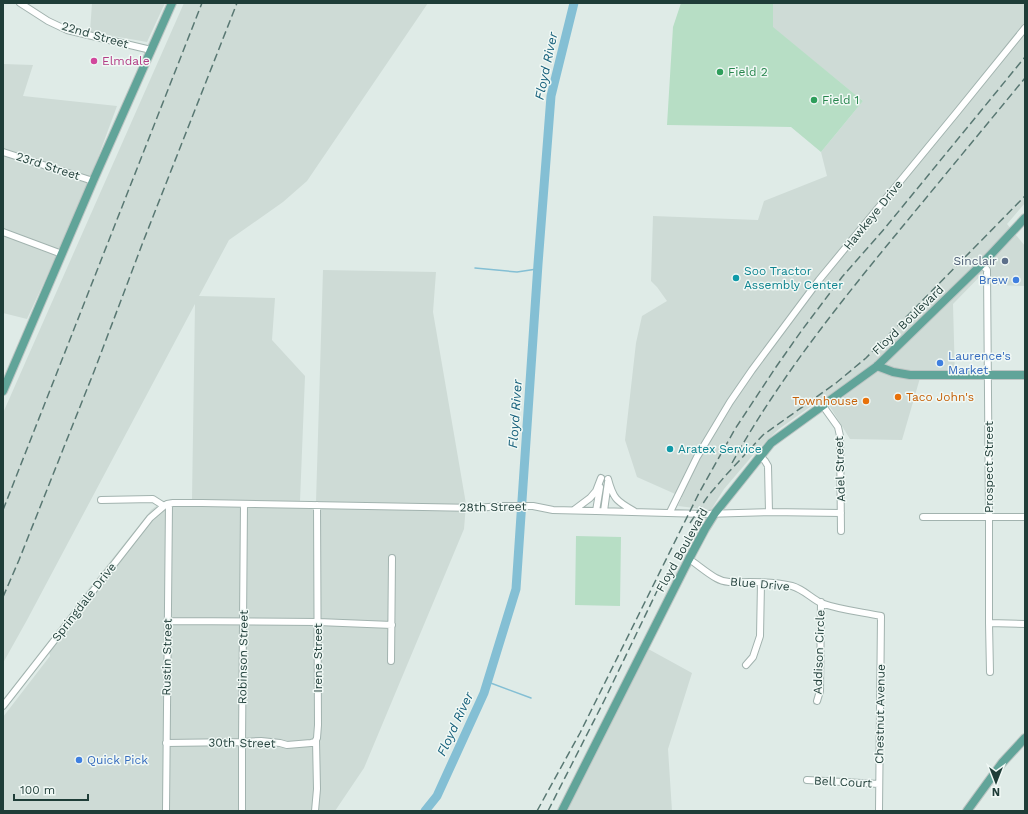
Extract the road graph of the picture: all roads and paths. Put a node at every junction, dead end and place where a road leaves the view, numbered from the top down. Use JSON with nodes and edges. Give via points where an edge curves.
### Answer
{"nodes":[{"id":1,"x":20,"y":3,"type":"edge"},
{"id":2,"x":172,"y":3,"type":"edge"},
{"id":3,"x":1025,"y":28,"type":"edge"},
{"id":4,"x":151,"y":50,"type":"junction"},
{"id":5,"x":3,"y":152,"type":"edge"},
{"id":6,"x":93,"y":181,"type":"junction"},
{"id":7,"x":1025,"y":218,"type":"edge"},
{"id":8,"x":3,"y":232,"type":"edge"},
{"id":9,"x":62,"y":254,"type":"junction"},
{"id":10,"x":982,"y":264,"type":"junction"},
{"id":11,"x":878,"y":366,"type":"junction"},
{"id":12,"x":988,"y":375,"type":"junction"},
{"id":13,"x":1025,"y":375,"type":"edge"},
{"id":14,"x":3,"y":391,"type":"edge"},
{"id":15,"x":823,"y":406,"type":"junction"},
{"id":16,"x":760,"y":456,"type":"junction"},
{"id":17,"x":102,"y":500,"type":"dead end"},
{"id":18,"x":244,"y":504,"type":"junction"},
{"id":19,"x":166,"y":505,"type":"junction"},
{"id":20,"x":317,"y":506,"type":"junction"},
{"id":21,"x":574,"y":510,"type":"junction"},
{"id":22,"x":596,"y":511,"type":"junction"},
{"id":23,"x":604,"y":511,"type":"junction"},
{"id":24,"x":635,"y":511,"type":"junction"},
{"id":25,"x":670,"y":512,"type":"junction"},
{"id":26,"x":769,"y":512,"type":"junction"},
{"id":27,"x":715,"y":513,"type":"junction"},
{"id":28,"x":841,"y":513,"type":"junction"},
{"id":29,"x":923,"y":517,"type":"dead end"},
{"id":30,"x":989,"y":517,"type":"junction"},
{"id":31,"x":1025,"y":517,"type":"edge"},
{"id":32,"x":841,"y":531,"type":"dead end"},
{"id":33,"x":392,"y":558,"type":"dead end"},
{"id":34,"x":689,"y":559,"type":"junction"},
{"id":35,"x":761,"y":583,"type":"junction"},
{"id":36,"x":821,"y":602,"type":"junction"},
{"id":37,"x":881,"y":616,"type":"joint"},
{"id":38,"x":168,"y":621,"type":"junction"},
{"id":39,"x":244,"y":622,"type":"junction"},
{"id":40,"x":318,"y":622,"type":"junction"},
{"id":41,"x":988,"y":623,"type":"junction"},
{"id":42,"x":1025,"y":624,"type":"edge"},
{"id":43,"x":392,"y":625,"type":"junction"},
{"id":44,"x":392,"y":661,"type":"dead end"},
{"id":45,"x":746,"y":664,"type":"dead end"},
{"id":46,"x":990,"y":672,"type":"dead end"},
{"id":47,"x":817,"y":701,"type":"dead end"},
{"id":48,"x":3,"y":706,"type":"edge"},
{"id":49,"x":1025,"y":738,"type":"edge"},
{"id":50,"x":316,"y":740,"type":"junction"},
{"id":51,"x":242,"y":742,"type":"junction"},
{"id":52,"x":166,"y":743,"type":"junction"},
{"id":53,"x":807,"y":780,"type":"dead end"},
{"id":54,"x":879,"y":784,"type":"junction"},
{"id":55,"x":166,"y":811,"type":"edge"},
{"id":56,"x":242,"y":811,"type":"edge"},
{"id":57,"x":315,"y":811,"type":"edge"},
{"id":58,"x":562,"y":811,"type":"edge"},
{"id":59,"x":879,"y":811,"type":"edge"},
{"id":60,"x":967,"y":811,"type":"edge"}],
"edges":[{"from":1,"to":4,"type":"street","name":"22nd Street","via":[[67,30]]},
{"from":2,"to":4,"type":"main road"},
{"from":3,"to":25,"type":"street","name":"Hawkeye Drive","via":[[819,280],[752,370],[697,457]]},
{"from":4,"to":6,"type":"main road"},
{"from":5,"to":6,"type":"street","name":"23rd Street"},
{"from":6,"to":9,"type":"main road"},
{"from":7,"to":10,"type":"main road","name":"Floyd Boulevard"},
{"from":8,"to":9,"type":"street"},
{"from":9,"to":14,"type":"main road"},
{"from":10,"to":11,"type":"main road","name":"Floyd Boulevard"},
{"from":10,"to":12,"type":"street","name":"Prospect Street","via":[[987,270]]},
{"from":11,"to":12,"type":"main road","via":[[893,372],[910,374]]},
{"from":11,"to":15,"type":"main road","name":"Floyd Boulevard"},
{"from":12,"to":13,"type":"main road"},
{"from":12,"to":30,"type":"street","name":"Prospect Street"},
{"from":15,"to":16,"type":"main road","name":"Floyd Boulevard","via":[[771,443]]},
{"from":15,"to":28,"type":"street","name":"Adel Street","via":[[838,427],[840,436]]},
{"from":16,"to":26,"type":"street","via":[[768,466]]},
{"from":16,"to":27,"type":"main road","name":"Floyd Boulevard"},
{"from":17,"to":19,"type":"street","via":[[153,499]]},
{"from":18,"to":19,"type":"street","name":"28th Street"},
{"from":18,"to":20,"type":"street","name":"28th Street"},
{"from":18,"to":39,"type":"street","name":"Robinson Street"},
{"from":19,"to":38,"type":"street","name":"Rustin Street"},
{"from":19,"to":48,"type":"street","name":"Springdale Drive","via":[[150,518]]},
{"from":20,"to":21,"type":"street","name":"28th Street","via":[[533,506],[553,510]]},
{"from":20,"to":40,"type":"street","name":"Irene Street"},
{"from":21,"to":22,"type":"street","name":"28th Street"},
{"from":21,"to":22,"type":"street","via":[[596,491],[601,478]]},
{"from":22,"to":23,"type":"street","name":"28th Street"},
{"from":23,"to":24,"type":"street","name":"28th Street"},
{"from":23,"to":24,"type":"street","via":[[608,479],[611,492],[616,499]]},
{"from":24,"to":25,"type":"street","name":"28th Street"},
{"from":25,"to":27,"type":"street","name":"28th Street"},
{"from":26,"to":27,"type":"street","name":"28th Street"},
{"from":26,"to":28,"type":"street","name":"28th Street"},
{"from":27,"to":34,"type":"main road","name":"Floyd Boulevard"},
{"from":28,"to":32,"type":"street","name":"Adel Street"},
{"from":29,"to":30,"type":"street"},
{"from":30,"to":31,"type":"street"},
{"from":30,"to":41,"type":"street","name":"Prospect Street"},
{"from":33,"to":43,"type":"street"},
{"from":34,"to":35,"type":"street","name":"Blue Drive","via":[[717,579]]},
{"from":34,"to":58,"type":"main road","name":"Floyd Boulevard"},
{"from":35,"to":36,"type":"street","name":"Blue Drive","via":[[794,587]]},
{"from":35,"to":45,"type":"street","via":[[760,636],[753,657]]},
{"from":36,"to":37,"type":"street","name":"Blue Drive"},
{"from":36,"to":47,"type":"street","name":"Addison Circle","via":[[820,691]]},
{"from":37,"to":54,"type":"street","name":"Chestnut Avenue"},
{"from":38,"to":39,"type":"street"},
{"from":38,"to":52,"type":"street","name":"Rustin Street"},
{"from":39,"to":40,"type":"street"},
{"from":39,"to":51,"type":"street","name":"Robinson Street"},
{"from":40,"to":43,"type":"street"},
{"from":40,"to":50,"type":"street","name":"Irene Street"},
{"from":41,"to":42,"type":"street"},
{"from":41,"to":46,"type":"street","name":"Prospect Street"},
{"from":43,"to":44,"type":"street"},
{"from":49,"to":60,"type":"main road","via":[[1002,763]]},
{"from":50,"to":51,"type":"street","name":"30th Street","via":[[311,743],[287,745],[261,741]]},
{"from":50,"to":57,"type":"street","name":"Irene Street"},
{"from":51,"to":52,"type":"street","name":"30th Street"},
{"from":51,"to":56,"type":"street","name":"Robinson Street"},
{"from":52,"to":55,"type":"street","name":"Rustin Street"},
{"from":53,"to":54,"type":"street","name":"Bell Court"},
{"from":54,"to":59,"type":"street","name":"Chestnut Avenue"}]}
